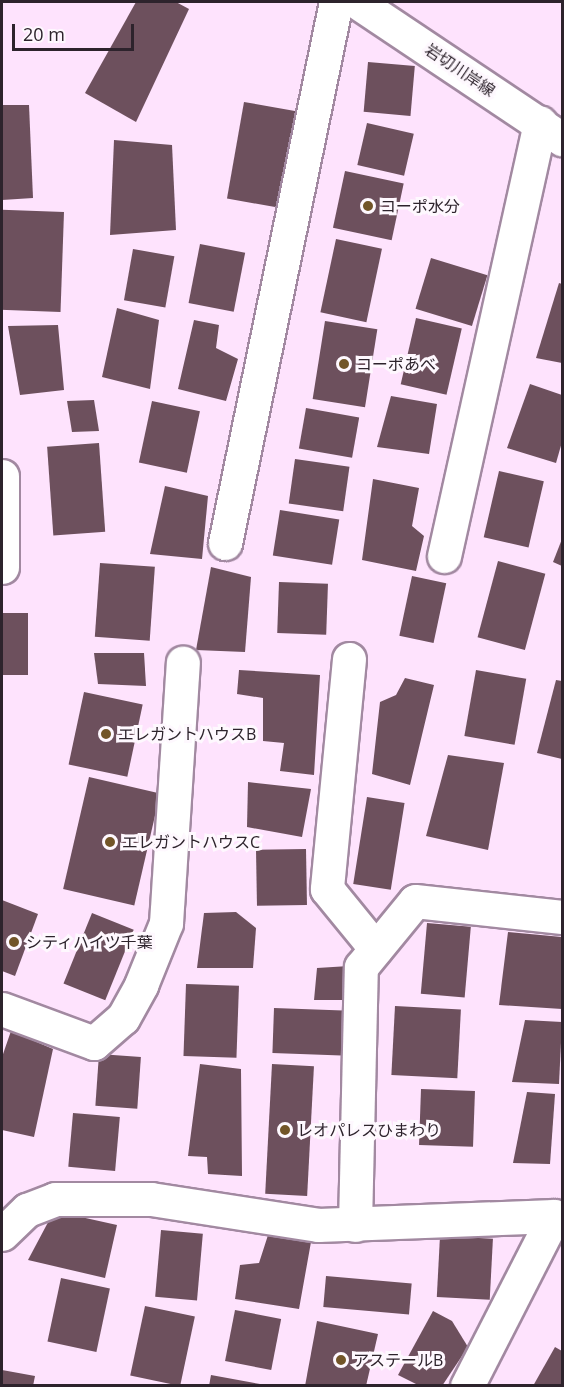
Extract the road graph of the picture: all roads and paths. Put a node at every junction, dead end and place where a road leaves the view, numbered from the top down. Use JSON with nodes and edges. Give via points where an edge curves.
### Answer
{"nodes":[{"id":1,"x":336,"y":2,"type":"edge"},
{"id":2,"x":357,"y":2,"type":"edge"},
{"id":3,"x":551,"y":131,"type":"edge"},
{"id":4,"x":2,"y":476,"type":"edge"},
{"id":5,"x":225,"y":543,"type":"dead end"},
{"id":6,"x":444,"y":555,"type":"dead end"},
{"id":7,"x":2,"y":567,"type":"edge"},
{"id":8,"x":349,"y":658,"type":"dead end"},
{"id":9,"x":183,"y":663,"type":"dead end"},
{"id":10,"x":562,"y":917,"type":"edge"},
{"id":11,"x":376,"y":949,"type":"junction"},
{"id":12,"x":2,"y":1009,"type":"edge"},
{"id":13,"x":355,"y":1225,"type":"junction"},
{"id":14,"x":2,"y":1234,"type":"edge"},
{"id":15,"x":467,"y":1386,"type":"edge"}],
"edges":[{"from":1,"to":5,"type":"street"},
{"from":2,"to":3,"type":"street","name":"岩切川岸線"},
{"from":3,"to":6,"type":"street"},
{"from":4,"to":7,"type":"street"},
{"from":8,"to":11,"type":"street","via":[[327,889]]},
{"from":9,"to":12,"type":"street","via":[[166,923],[141,985],[123,1018],[94,1043]]},
{"from":10,"to":11,"type":"street","via":[[416,901]]},
{"from":11,"to":13,"type":"street","via":[[361,967]]},
{"from":13,"to":14,"type":"street","via":[[318,1226],[151,1199],[55,1199],[27,1210]]},
{"from":13,"to":15,"type":"street","via":[[555,1216]]}]}
